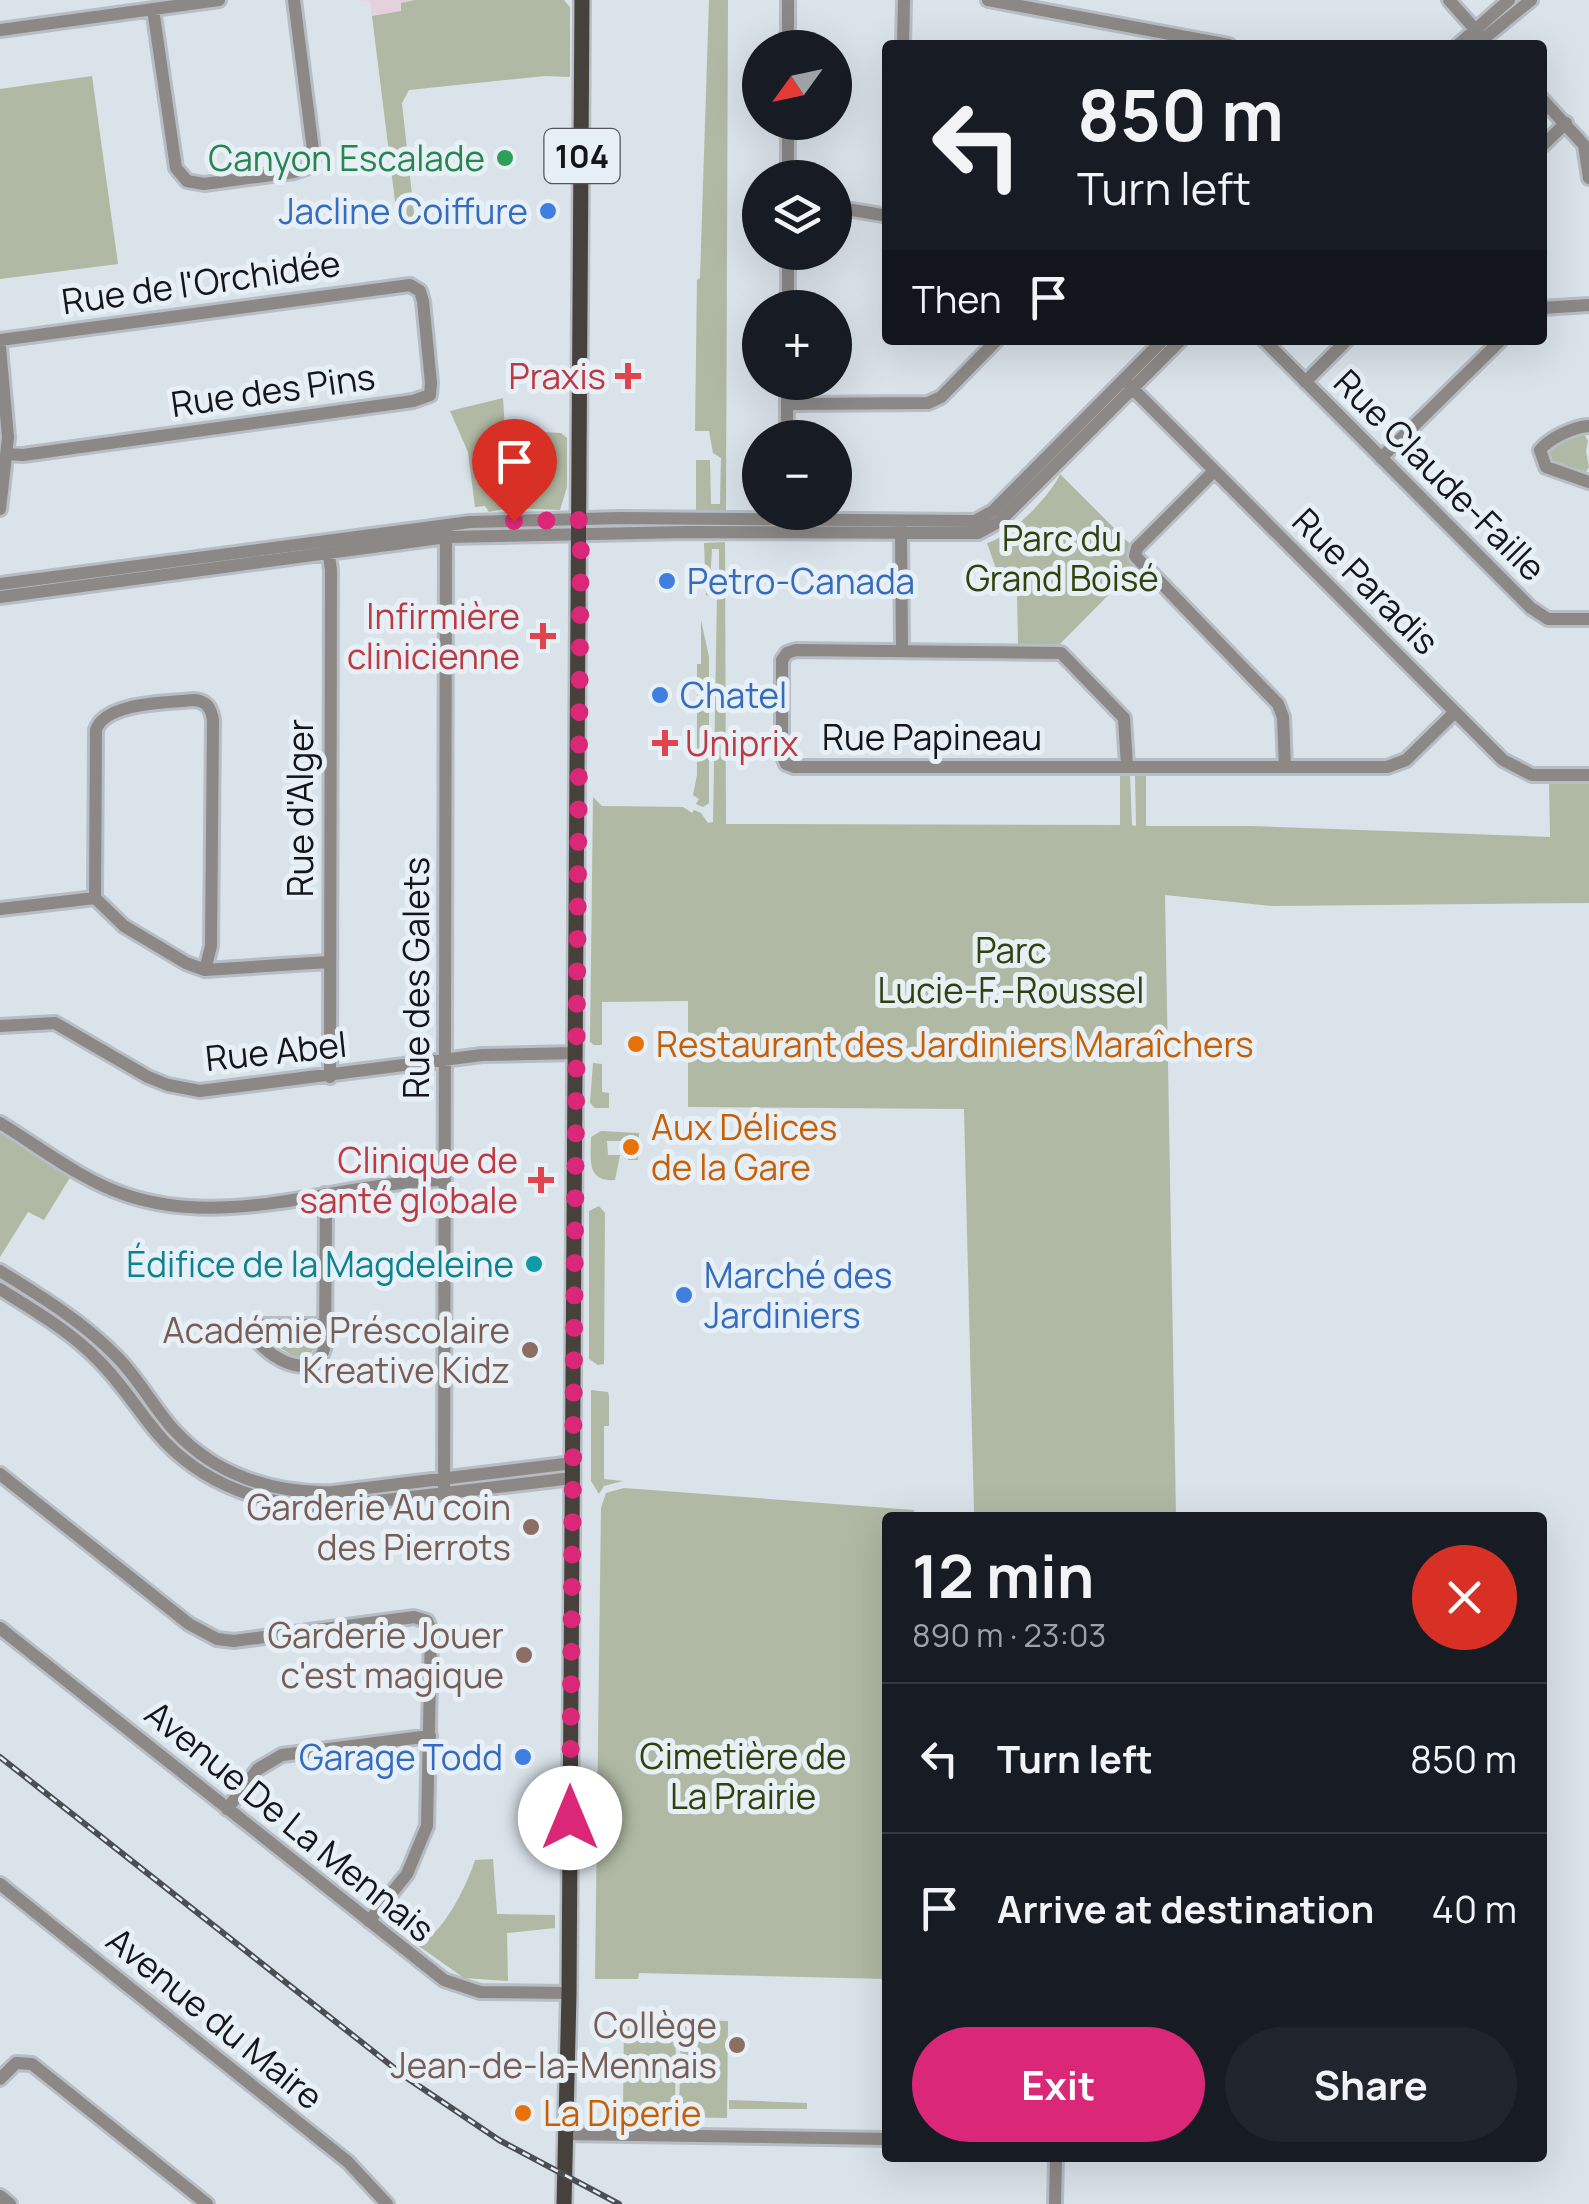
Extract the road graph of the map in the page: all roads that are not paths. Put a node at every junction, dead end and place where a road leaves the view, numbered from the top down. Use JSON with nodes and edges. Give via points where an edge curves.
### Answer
{"nodes":[{"id":1,"x":219,"y":0,"type":"edge"},
{"id":2,"x":294,"y":0,"type":"edge"},
{"id":3,"x":582,"y":0,"type":"edge"},
{"id":4,"x":788,"y":0,"type":"edge"},
{"id":5,"x":904,"y":0,"type":"edge"},
{"id":6,"x":988,"y":0,"type":"edge"},
{"id":7,"x":1449,"y":0,"type":"edge"},
{"id":8,"x":1509,"y":0,"type":"edge"},
{"id":9,"x":1531,"y":0,"type":"edge"},
{"id":10,"x":153,"y":9,"type":"junction"},
{"id":11,"x":0,"y":30,"type":"edge"},
{"id":12,"x":788,"y":30,"type":"edge"},
{"id":13,"x":1481,"y":39,"type":"edge"},
{"id":14,"x":903,"y":40,"type":"edge"},
{"id":15,"x":1202,"y":40,"type":"edge"},
{"id":16,"x":1547,"y":104,"type":"edge"},
{"id":17,"x":1566,"y":123,"type":"junction"},
{"id":18,"x":1547,"y":141,"type":"edge"},
{"id":19,"x":1589,"y":178,"type":"edge"},
{"id":20,"x":852,"y":210,"type":"edge"},
{"id":21,"x":882,"y":215,"type":"edge"},
{"id":22,"x":410,"y":284,"type":"joint"},
{"id":23,"x":1589,"y":306,"type":"edge"},
{"id":24,"x":1547,"y":308,"type":"edge"},
{"id":25,"x":0,"y":344,"type":"edge"},
{"id":26,"x":993,"y":345,"type":"edge"},
{"id":27,"x":1159,"y":345,"type":"edge"},
{"id":28,"x":1175,"y":345,"type":"edge"},
{"id":29,"x":1269,"y":345,"type":"edge"},
{"id":30,"x":1342,"y":345,"type":"edge"},
{"id":31,"x":1496,"y":345,"type":"edge"},
{"id":32,"x":1305,"y":382,"type":"junction"},
{"id":33,"x":1128,"y":384,"type":"junction"},
{"id":34,"x":788,"y":400,"type":"edge"},
{"id":35,"x":788,"y":404,"type":"junction"},
{"id":36,"x":788,"y":420,"type":"edge"},
{"id":37,"x":1589,"y":426,"type":"edge"},
{"id":38,"x":7,"y":454,"type":"junction"},
{"id":39,"x":1381,"y":458,"type":"junction"},
{"id":40,"x":1214,"y":471,"type":"junction"},
{"id":41,"x":1589,"y":482,"type":"edge"},
{"id":42,"x":0,"y":509,"type":"edge"},
{"id":43,"x":742,"y":523,"type":"edge"},
{"id":44,"x":852,"y":525,"type":"edge"},
{"id":45,"x":901,"y":527,"type":"junction"},
{"id":46,"x":581,"y":528,"type":"junction"},
{"id":47,"x":447,"y":531,"type":"junction"},
{"id":48,"x":328,"y":547,"type":"junction"},
{"id":49,"x":0,"y":584,"type":"edge"},
{"id":50,"x":0,"y":597,"type":"edge"},
{"id":51,"x":1589,"y":619,"type":"edge"},
{"id":52,"x":902,"y":650,"type":"junction"},
{"id":53,"x":1455,"y":712,"type":"junction"},
{"id":54,"x":1127,"y":766,"type":"junction"},
{"id":55,"x":1285,"y":767,"type":"junction"},
{"id":56,"x":1589,"y":775,"type":"edge"},
{"id":57,"x":94,"y":898,"type":"junction"},
{"id":58,"x":0,"y":909,"type":"edge"},
{"id":59,"x":328,"y":962,"type":"junction"},
{"id":60,"x":205,"y":970,"type":"junction"},
{"id":61,"x":0,"y":1026,"type":"edge"},
{"id":62,"x":575,"y":1053,"type":"junction"},
{"id":63,"x":445,"y":1061,"type":"junction"},
{"id":64,"x":330,"y":1077,"type":"junction"},
{"id":65,"x":0,"y":1123,"type":"edge"},
{"id":66,"x":444,"y":1180,"type":"junction"},
{"id":67,"x":325,"y":1194,"type":"junction"},
{"id":68,"x":0,"y":1272,"type":"edge"},
{"id":69,"x":0,"y":1289,"type":"edge"},
{"id":70,"x":325,"y":1326,"type":"junction"},
{"id":71,"x":147,"y":1407,"type":"junction"},
{"id":72,"x":572,"y":1471,"type":"junction"},
{"id":73,"x":0,"y":1474,"type":"edge"},
{"id":74,"x":443,"y":1485,"type":"junction"},
{"id":75,"x":0,"y":1628,"type":"edge"},
{"id":76,"x":430,"y":1736,"type":"junction"},
{"id":77,"x":227,"y":1809,"type":"junction"},
{"id":78,"x":0,"y":1884,"type":"edge"},
{"id":79,"x":369,"y":1922,"type":"junction"},
{"id":80,"x":569,"y":1993,"type":"junction"},
{"id":81,"x":0,"y":2079,"type":"edge"},
{"id":82,"x":566,"y":2134,"type":"junction"},
{"id":83,"x":882,"y":2139,"type":"edge"},
{"id":84,"x":1056,"y":2162,"type":"edge"},
{"id":85,"x":0,"y":2196,"type":"edge"},
{"id":86,"x":10,"y":2204,"type":"edge"},
{"id":87,"x":207,"y":2204,"type":"edge"},
{"id":88,"x":387,"y":2204,"type":"edge"},
{"id":89,"x":564,"y":2204,"type":"edge"},
{"id":90,"x":1055,"y":2204,"type":"edge"}],
"edges":[{"from":1,"to":10,"type":"street"},
{"from":2,"to":10,"type":"street","via":[[314,158],[300,170],[204,184],[186,181],[176,168]]},
{"from":3,"to":46,"type":"main road","number":"104"},
{"from":4,"to":12,"type":"street"},
{"from":5,"to":14,"type":"street"},
{"from":6,"to":15,"type":"street"},
{"from":7,"to":13,"type":"street"},
{"from":8,"to":13,"type":"street"},
{"from":9,"to":13,"type":"street"},
{"from":10,"to":11,"type":"street"},
{"from":16,"to":17,"type":"street"},
{"from":17,"to":18,"type":"street"},
{"from":17,"to":19,"type":"street","via":[[1584,145]]},
{"from":20,"to":21,"type":"street"},
{"from":22,"to":25,"type":"street","name":"Rue de l'Orchidée"},
{"from":22,"to":38,"type":"street","name":"Rue des Pins","via":[[423,301],[431,383],[426,397]]},
{"from":23,"to":24,"type":"street"},
{"from":25,"to":38,"type":"street"},
{"from":26,"to":35,"type":"street","via":[[928,403]]},
{"from":27,"to":33,"type":"street"},
{"from":28,"to":33,"type":"street"},
{"from":29,"to":32,"type":"street","name":"Rue Claude-Faille"},
{"from":30,"to":32,"type":"street"},
{"from":31,"to":39,"type":"street"},
{"from":32,"to":39,"type":"street","name":"Rue Claude-Faille"},
{"from":33,"to":40,"type":"street","name":"Rue Paradis"},
{"from":33,"to":45,"type":"street","via":[[987,516]]},
{"from":34,"to":35,"type":"street"},
{"from":35,"to":36,"type":"street"},
{"from":37,"to":41,"type":"street","via":[[1540,450],[1546,468]]},
{"from":38,"to":42,"type":"street"},
{"from":39,"to":51,"type":"street","name":"Rue Claude-Faille","via":[[1537,614]]},
{"from":40,"to":53,"type":"street","name":"Rue Paradis"},
{"from":40,"to":55,"type":"street","via":[[1135,556],[1278,704]]},
{"from":43,"to":46,"type":"street"},
{"from":44,"to":45,"type":"street"},
{"from":45,"to":52,"type":"street"},
{"from":46,"to":47,"type":"street"},
{"from":46,"to":62,"type":"main road","number":"104"},
{"from":47,"to":48,"type":"street"},
{"from":47,"to":63,"type":"street","name":"Rue des Galets"},
{"from":48,"to":49,"type":"street"},
{"from":48,"to":50,"type":"street"},
{"from":48,"to":59,"type":"street","name":"Rue d'Alger"},
{"from":52,"to":54,"type":"street","name":"Rue Papineau","via":[[1061,653],[1124,718]]},
{"from":52,"to":54,"type":"street","name":"Rue Papineau","via":[[787,653],[786,764]]},
{"from":53,"to":55,"type":"street","name":"Rue Papineau","via":[[1397,766]]},
{"from":53,"to":56,"type":"street","name":"Rue Paradis","via":[[1516,769]]},
{"from":54,"to":55,"type":"street","name":"Rue Papineau"},
{"from":57,"to":58,"type":"street"},
{"from":57,"to":60,"type":"street","via":[[124,926]]},
{"from":57,"to":60,"type":"street","via":[[99,720],[115,711],[203,702],[212,720],[211,946]]},
{"from":59,"to":60,"type":"street"},
{"from":59,"to":64,"type":"street","name":"Rue d'Alger"},
{"from":61,"to":64,"type":"street","name":"Rue Abel","via":[[64,1026],[148,1077],[190,1090]]},
{"from":62,"to":63,"type":"street","name":"Rue Abel"},
{"from":62,"to":72,"type":"main road","number":"104"},
{"from":63,"to":64,"type":"street","name":"Rue Abel"},
{"from":63,"to":66,"type":"street","name":"Rue des Galets"},
{"from":65,"to":67,"type":"street","via":[[95,1181],[152,1202],[218,1208]]},
{"from":66,"to":67,"type":"street"},
{"from":66,"to":74,"type":"street","name":"Rue des Galets"},
{"from":67,"to":70,"type":"street"},
{"from":68,"to":71,"type":"street","via":[[90,1332],[126,1366]]},
{"from":69,"to":71,"type":"street","via":[[59,1326]]},
{"from":70,"to":70,"type":"street","via":[[264,1325],[254,1336],[305,1368],[322,1356]]},
{"from":71,"to":74,"type":"street","via":[[163,1439],[190,1464],[254,1497],[324,1506]]},
{"from":72,"to":74,"type":"street"},
{"from":72,"to":80,"type":"main road","number":"104"},
{"from":73,"to":76,"type":"street","via":[[189,1624],[216,1638],[423,1618],[431,1630]]},
{"from":75,"to":77,"type":"street","name":"Avenue De La Mennais"},
{"from":76,"to":77,"type":"street","via":[[282,1755],[263,1765]]},
{"from":76,"to":79,"type":"street","via":[[424,1836],[407,1874]]},
{"from":77,"to":79,"type":"street","name":"Avenue De La Mennais"},
{"from":78,"to":88,"type":"street","name":"Avenue du Maire","via":[[348,2162]]},
{"from":79,"to":80,"type":"street","name":"Avenue De La Mennais","via":[[458,1988]]},
{"from":80,"to":82,"type":"main road","number":"104"},
{"from":81,"to":87,"type":"street","via":[[16,2063],[32,2064]]},
{"from":82,"to":83,"type":"street"},
{"from":82,"to":89,"type":"main road","number":"104"},
{"from":84,"to":90,"type":"street"},
{"from":85,"to":86,"type":"street"}]}
